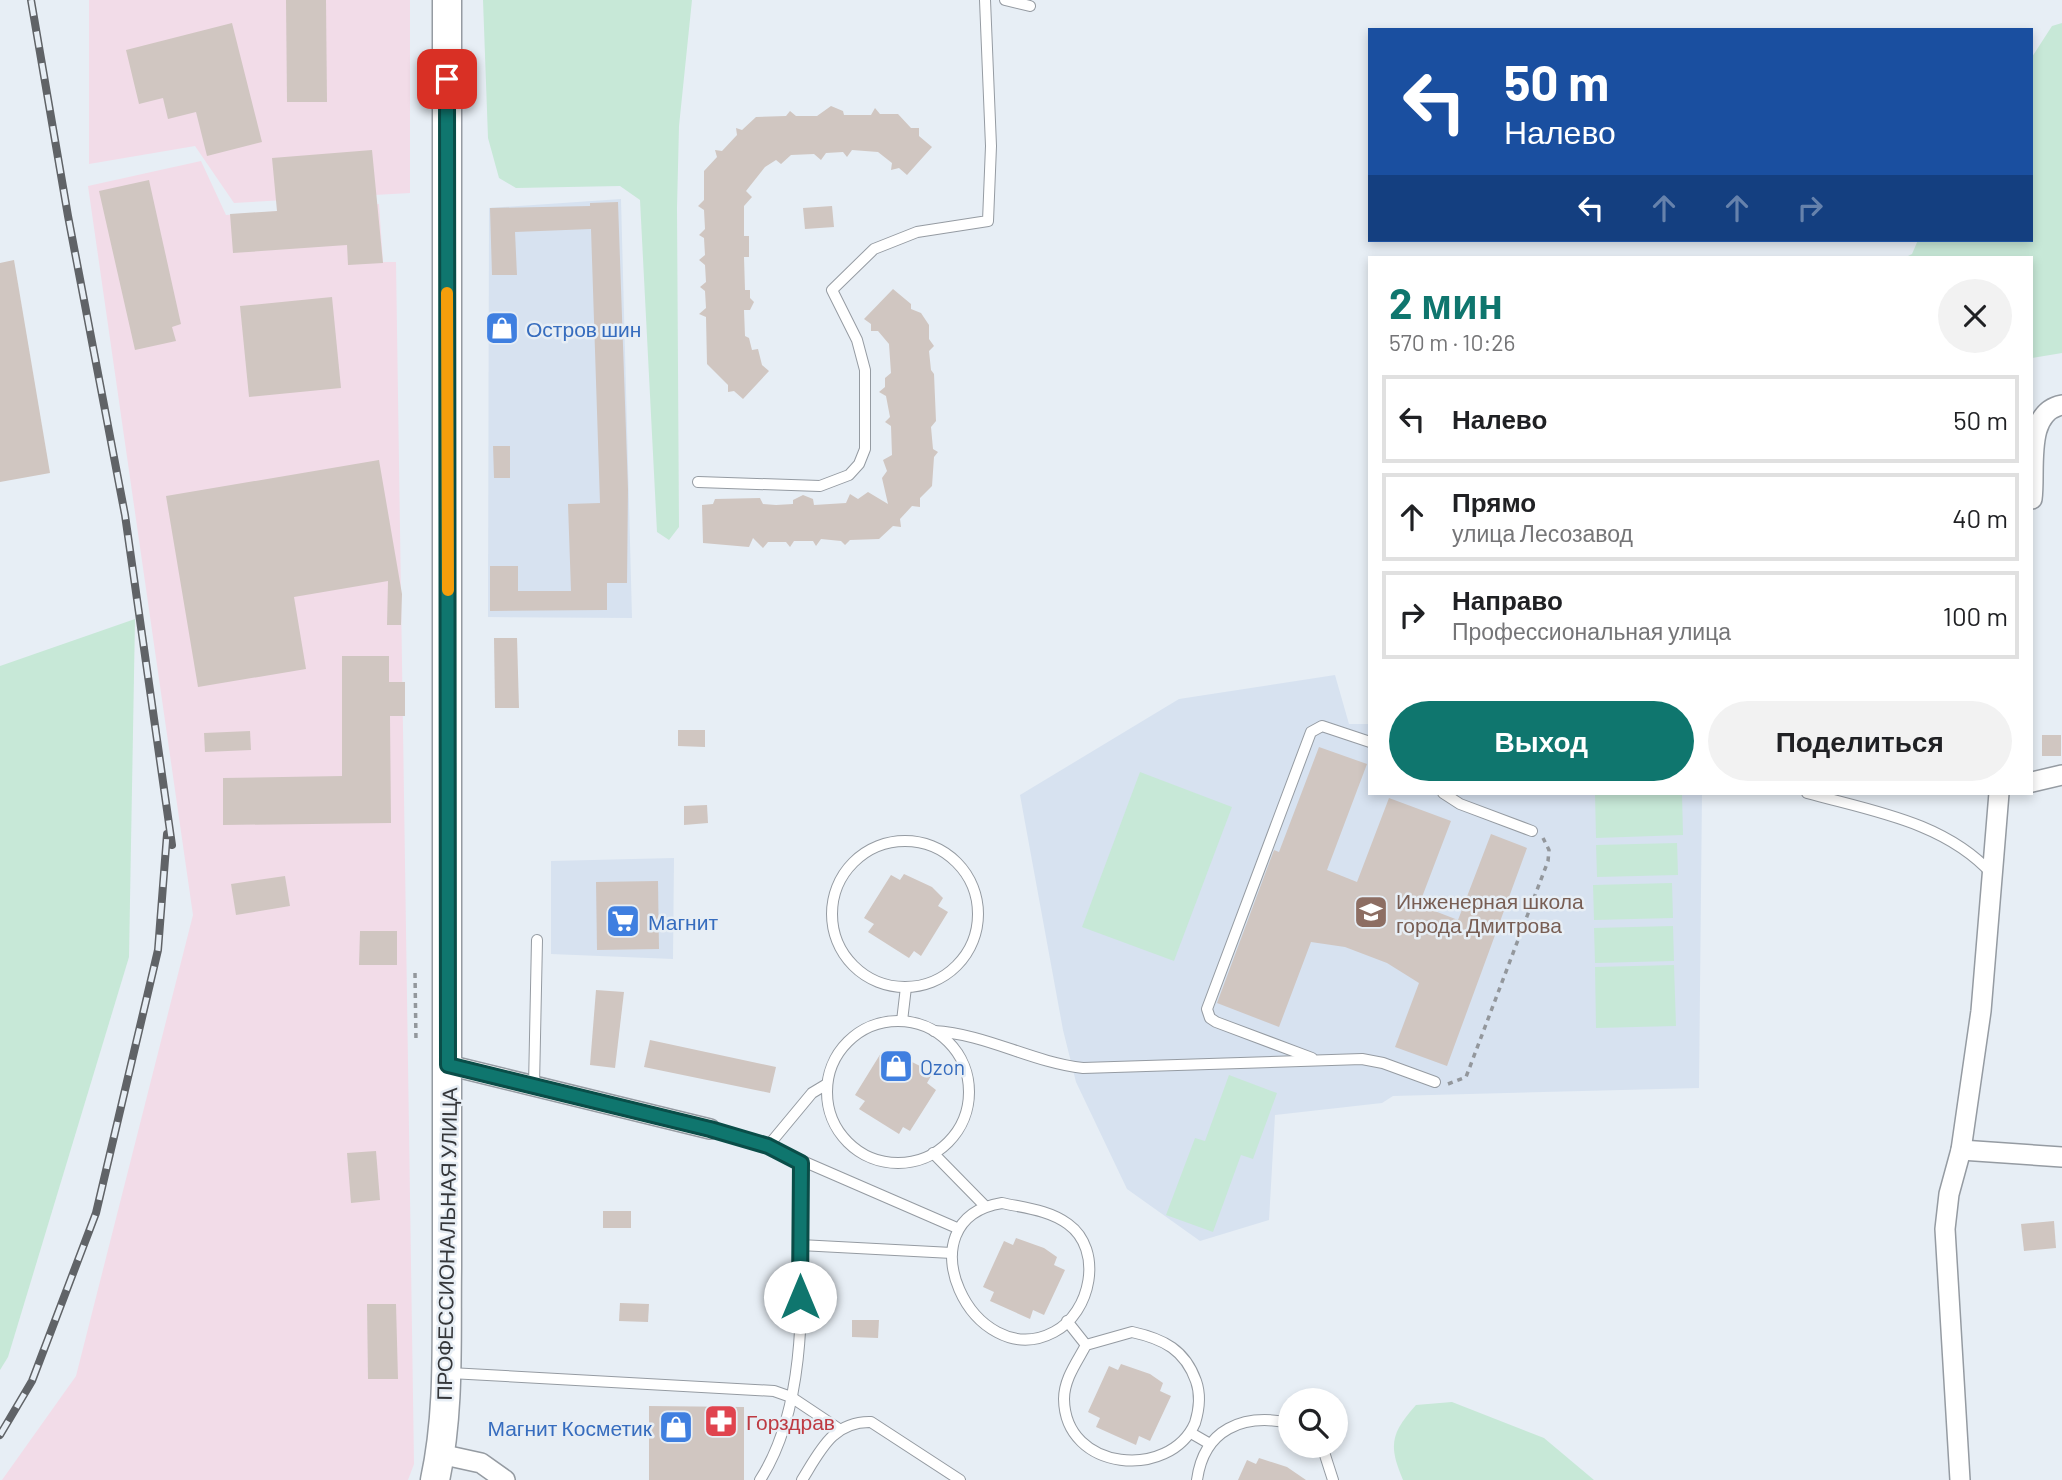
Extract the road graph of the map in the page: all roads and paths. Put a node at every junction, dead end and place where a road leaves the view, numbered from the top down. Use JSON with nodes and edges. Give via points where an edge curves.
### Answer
{"nodes":[{"id":1,"x":447,"y":0,"type":"edge"},
{"id":2,"x":985,"y":0,"type":"edge"},
{"id":3,"x":1005,"y":0,"type":"edge"},
{"id":4,"x":1030,"y":6,"type":"dead end"},
{"id":5,"x":2062,"y":405,"type":"edge"},
{"id":6,"x":698,"y":482,"type":"dead end"},
{"id":7,"x":2033,"y":482,"type":"edge"},
{"id":8,"x":1368,"y":741,"type":"edge"},
{"id":9,"x":2062,"y":775,"type":"edge"},
{"id":10,"x":2033,"y":782,"type":"edge"},
{"id":11,"x":1446,"y":795,"type":"edge"},
{"id":12,"x":1814,"y":795,"type":"edge"},
{"id":13,"x":1999,"y":795,"type":"edge"},
{"id":14,"x":1532,"y":831,"type":"joint"},
{"id":15,"x":1993,"y":875,"type":"junction"},
{"id":16,"x":537,"y":940,"type":"dead end"},
{"id":17,"x":415,"y":973,"type":"dead end"},
{"id":18,"x":906,"y":986,"type":"junction"},
{"id":19,"x":902,"y":1021,"type":"junction"},
{"id":20,"x":934,"y":1031,"type":"junction"},
{"id":21,"x":416,"y":1041,"type":"dead end"},
{"id":22,"x":1317,"y":1060,"type":"junction"},
{"id":23,"x":448,"y":1065,"type":"junction"},
{"id":24,"x":1435,"y":1082,"type":"joint"},
{"id":25,"x":827,"y":1084,"type":"junction"},
{"id":26,"x":534,"y":1086,"type":"junction"},
{"id":27,"x":710,"y":1129,"type":"joint"},
{"id":28,"x":768,"y":1146,"type":"junction"},
{"id":29,"x":1961,"y":1150,"type":"junction"},
{"id":30,"x":933,"y":1153,"type":"junction"},
{"id":31,"x":2062,"y":1157,"type":"edge"},
{"id":32,"x":801,"y":1163,"type":"junction"},
{"id":33,"x":985,"y":1206,"type":"junction"},
{"id":34,"x":957,"y":1228,"type":"junction"},
{"id":35,"x":800,"y":1245,"type":"junction"},
{"id":36,"x":952,"y":1253,"type":"junction"},
{"id":37,"x":1067,"y":1321,"type":"junction"},
{"id":38,"x":1086,"y":1345,"type":"junction"},
{"id":39,"x":446,"y":1373,"type":"junction"},
{"id":40,"x":792,"y":1397,"type":"junction"},
{"id":41,"x":1278,"y":1420,"type":"edge"},
{"id":42,"x":839,"y":1429,"type":"junction"},
{"id":43,"x":1191,"y":1433,"type":"junction"},
{"id":44,"x":1210,"y":1444,"type":"junction"},
{"id":45,"x":1327,"y":1458,"type":"edge"},
{"id":46,"x":438,"y":1467,"type":"edge"},
{"id":47,"x":505,"y":1480,"type":"edge"},
{"id":48,"x":760,"y":1480,"type":"edge"},
{"id":49,"x":802,"y":1480,"type":"edge"},
{"id":50,"x":960,"y":1480,"type":"edge"},
{"id":51,"x":1197,"y":1480,"type":"edge"},
{"id":52,"x":1333,"y":1480,"type":"edge"},
{"id":53,"x":1961,"y":1480,"type":"edge"}],
"edges":[{"from":1,"to":23,"type":"main road","name":"ПРОФЕССИОНАЛЬНАЯ УЛИЦА"},
{"from":2,"to":6,"type":"lane","via":[[991,146],[988,221],[917,232],[874,249],[832,290],[857,340],[865,370],[865,449],[859,464],[849,475],[820,486]]},
{"from":3,"to":4,"type":"lane"},
{"from":5,"to":7,"type":"street","via":[[2052,407],[2036,429]]},
{"from":8,"to":22,"type":"lane","via":[[1322,726],[1311,732],[1207,1009],[1216,1022]]},
{"from":9,"to":10,"type":"street"},
{"from":11,"to":14,"type":"lane"},
{"from":12,"to":15,"type":"lane","via":[[1934,831],[1967,850]]},
{"from":13,"to":15,"type":"street"},
{"from":14,"to":24,"type":"path","via":[[1546,841],[1548,861],[1466,1077],[1451,1084]]},
{"from":15,"to":29,"type":"street","via":[[1981,1011]]},
{"from":16,"to":26,"type":"lane"},
{"from":17,"to":21,"type":"path"},
{"from":18,"to":18,"type":"lane","via":[[922,986],[951,972],[973,944],[978,905],[970,880],[956,861],[919,842],[893,842],[860,856],[839,883],[832,911],[838,945],[856,969],[878,983]]},
{"from":18,"to":19,"type":"lane"},
{"from":19,"to":20,"type":"lane"},
{"from":19,"to":25,"type":"lane","via":[[875,1024],[855,1035],[833,1061]]},
{"from":20,"to":22,"type":"lane","via":[[958,1033],[1083,1068]]},
{"from":20,"to":30,"type":"lane","via":[[956,1050],[966,1072],[969,1097],[961,1125],[946,1146]]},
{"from":22,"to":24,"type":"lane","via":[[1373,1061]]},
{"from":23,"to":26,"type":"street"},
{"from":23,"to":39,"type":"main road","name":"ПРОФЕССИОНАЛЬНАЯ УЛИЦА"},
{"from":25,"to":28,"type":"lane","via":[[812,1093]]},
{"from":25,"to":30,"type":"lane","via":[[829,1112],[842,1137],[868,1157],[900,1164]]},
{"from":26,"to":27,"type":"street"},
{"from":27,"to":28,"type":"lane"},
{"from":28,"to":32,"type":"lane"},
{"from":29,"to":31,"type":"street"},
{"from":29,"to":53,"type":"street","via":[[1945,1229]]},
{"from":30,"to":33,"type":"lane"},
{"from":32,"to":34,"type":"lane"},
{"from":32,"to":35,"type":"lane"},
{"from":33,"to":34,"type":"lane","via":[[969,1214]]},
{"from":33,"to":37,"type":"lane","via":[[1002,1203],[1044,1211],[1081,1236],[1089,1252],[1086,1291]]},
{"from":34,"to":36,"type":"lane"},
{"from":35,"to":36,"type":"lane"},
{"from":35,"to":40,"type":"lane","via":[[800,1324]]},
{"from":36,"to":37,"type":"lane","via":[[960,1294],[975,1315],[999,1335],[1021,1341],[1042,1338]]},
{"from":37,"to":38,"type":"lane"},
{"from":38,"to":43,"type":"lane","via":[[1132,1332],[1157,1337],[1176,1349],[1191,1367],[1199,1387],[1199,1411]]},
{"from":38,"to":43,"type":"lane","via":[[1069,1376],[1064,1398],[1076,1438],[1095,1457],[1135,1468],[1157,1463],[1174,1453]]},
{"from":39,"to":40,"type":"lane","via":[[774,1391]]},
{"from":39,"to":46,"type":"main road","name":"ПРОФЕССИОНАЛЬНАЯ УЛИЦА"},
{"from":40,"to":42,"type":"lane"},
{"from":40,"to":48,"type":"lane","via":[[783,1433]]},
{"from":41,"to":44,"type":"lane","via":[[1234,1424]]},
{"from":42,"to":49,"type":"lane"},
{"from":42,"to":50,"type":"lane","via":[[853,1421],[871,1422]]},
{"from":43,"to":44,"type":"lane"},
{"from":44,"to":51,"type":"lane","via":[[1199,1463]]},
{"from":45,"to":52,"type":"lane"},
{"from":46,"to":47,"type":"street","via":[[481,1463]]}]}
